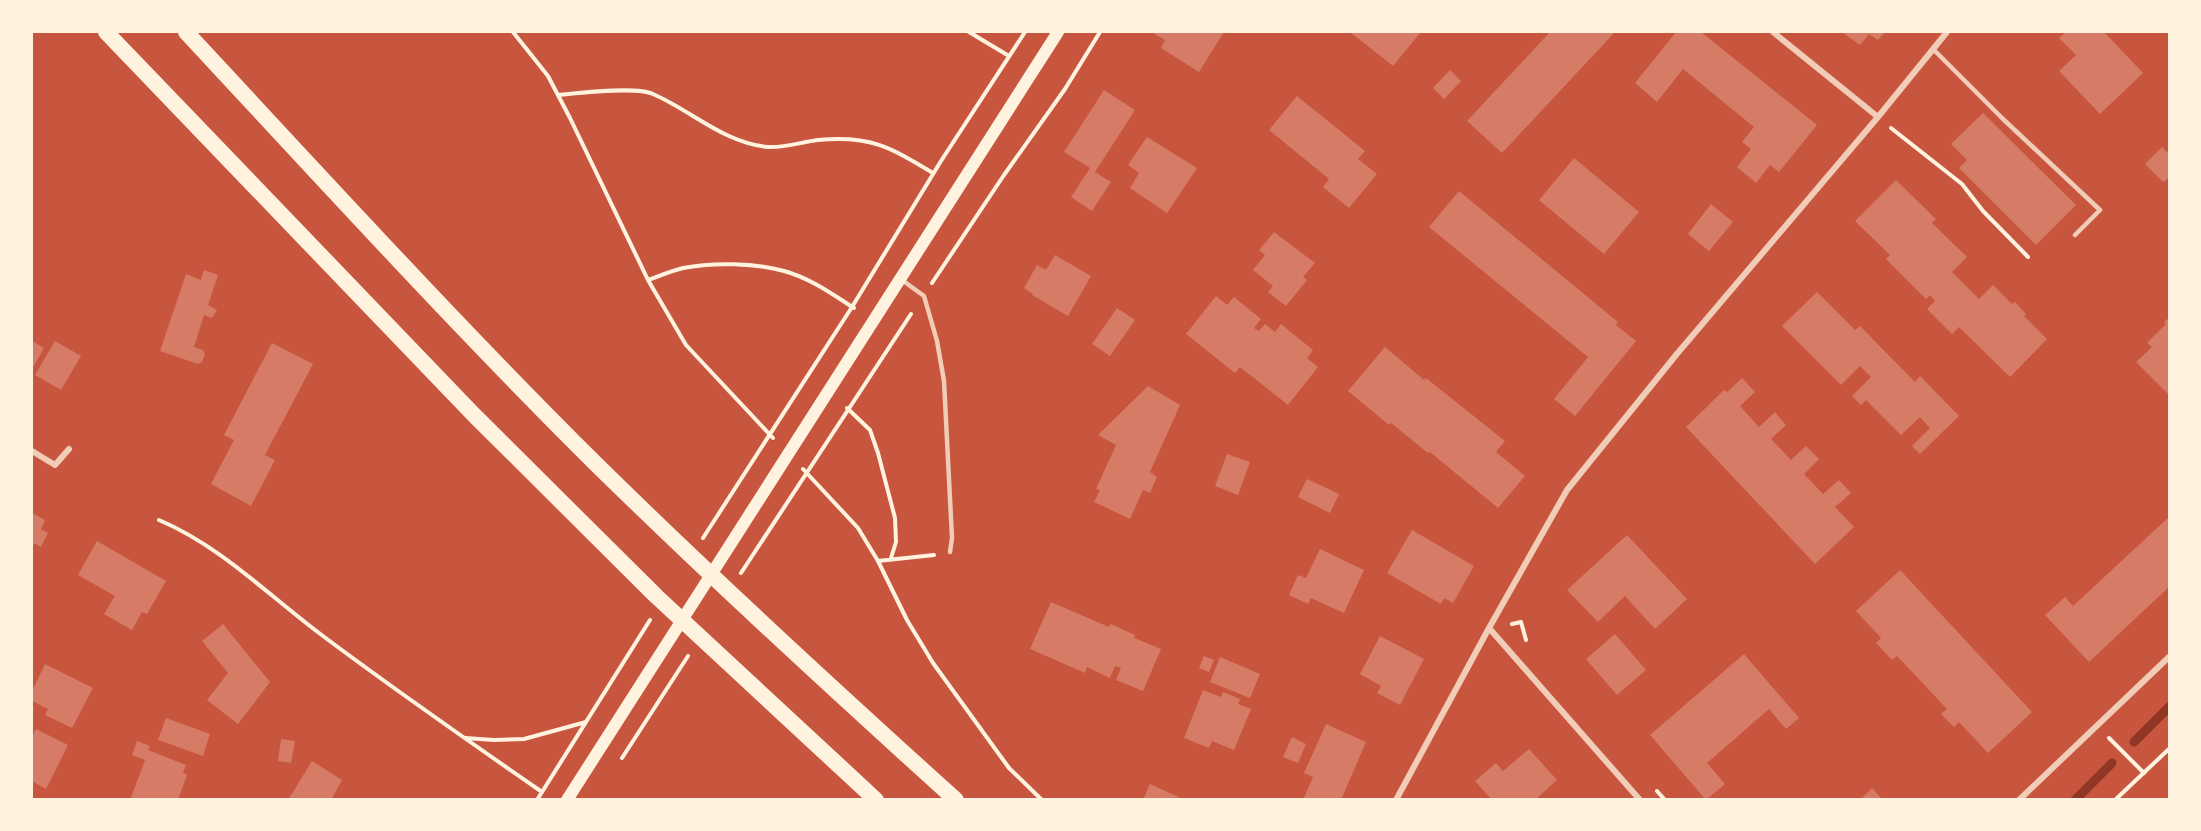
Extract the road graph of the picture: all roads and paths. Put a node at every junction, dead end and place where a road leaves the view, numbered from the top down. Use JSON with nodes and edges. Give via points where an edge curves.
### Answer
{"nodes":[{"id":1,"x":106,"y":32,"type":"edge"},
{"id":2,"x":186,"y":32,"type":"edge"},
{"id":3,"x":513,"y":32,"type":"edge"},
{"id":4,"x":969,"y":32,"type":"edge"},
{"id":5,"x":1025,"y":32,"type":"edge"},
{"id":6,"x":1058,"y":32,"type":"edge"},
{"id":7,"x":1100,"y":32,"type":"edge"},
{"id":8,"x":1773,"y":32,"type":"edge"},
{"id":9,"x":1947,"y":32,"type":"edge"},
{"id":10,"x":1933,"y":49,"type":"junction"},
{"id":11,"x":1009,"y":56,"type":"junction"},
{"id":12,"x":558,"y":95,"type":"junction"},
{"id":13,"x":1878,"y":117,"type":"junction"},
{"id":14,"x":1891,"y":127,"type":"dead end"},
{"id":15,"x":933,"y":173,"type":"junction"},
{"id":16,"x":2075,"y":235,"type":"dead end"},
{"id":17,"x":2028,"y":257,"type":"dead end"},
{"id":18,"x":901,"y":279,"type":"junction"},
{"id":19,"x":648,"y":280,"type":"junction"},
{"id":20,"x":924,"y":296,"type":"junction"},
{"id":21,"x":852,"y":307,"type":"junction"},
{"id":22,"x":874,"y":322,"type":"junction"},
{"id":23,"x":794,"y":396,"type":"dead end"},
{"id":24,"x":847,"y":408,"type":"junction"},
{"id":25,"x":832,"y":432,"type":"dead end"},
{"id":26,"x":781,"y":446,"type":"dead end"},
{"id":27,"x":69,"y":449,"type":"dead end"},
{"id":28,"x":32,"y":451,"type":"edge"},
{"id":29,"x":796,"y":462,"type":"dead end"},
{"id":30,"x":159,"y":520,"type":"dead end"},
{"id":31,"x":950,"y":552,"type":"joint"},
{"id":32,"x":891,"y":558,"type":"junction"},
{"id":33,"x":878,"y":561,"type":"junction"},
{"id":34,"x":1489,"y":628,"type":"junction"},
{"id":35,"x":2169,"y":656,"type":"edge"},
{"id":36,"x":599,"y":699,"type":"dead end"},
{"id":37,"x":586,"y":722,"type":"junction"},
{"id":38,"x":2096,"y":725,"type":"junction"},
{"id":39,"x":464,"y":738,"type":"junction"},
{"id":40,"x":2169,"y":748,"type":"edge"},
{"id":41,"x":2144,"y":773,"type":"junction"},
{"id":42,"x":542,"y":792,"type":"junction"},
{"id":43,"x":537,"y":800,"type":"edge"},
{"id":44,"x":567,"y":800,"type":"edge"},
{"id":45,"x":876,"y":800,"type":"edge"},
{"id":46,"x":956,"y":800,"type":"edge"},
{"id":47,"x":1042,"y":800,"type":"edge"},
{"id":48,"x":1396,"y":800,"type":"edge"},
{"id":49,"x":1640,"y":800,"type":"edge"},
{"id":50,"x":2019,"y":800,"type":"edge"},
{"id":51,"x":2115,"y":800,"type":"edge"}],
"edges":[{"from":1,"to":45,"type":"highway","via":[[474,415],[656,596]]},
{"from":2,"to":46,"type":"highway","via":[[596,463],[783,644]]},
{"from":3,"to":12,"type":"path"},
{"from":4,"to":11,"type":"path"},
{"from":5,"to":11,"type":"path"},
{"from":6,"to":18,"type":"main road"},
{"from":7,"to":20,"type":"path"},
{"from":8,"to":13,"type":"street"},
{"from":9,"to":10,"type":"street"},
{"from":10,"to":13,"type":"street"},
{"from":10,"to":16,"type":"lane","via":[[2100,210]]},
{"from":11,"to":15,"type":"path"},
{"from":12,"to":15,"type":"path","via":[[651,92],[732,138],[769,147],[856,138],[894,149]]},
{"from":12,"to":19,"type":"path"},
{"from":13,"to":34,"type":"street","via":[[1676,355],[1568,490]]},
{"from":14,"to":17,"type":"path","via":[[1962,184]]},
{"from":15,"to":21,"type":"path"},
{"from":18,"to":20,"type":"lane"},
{"from":18,"to":22,"type":"main road"},
{"from":19,"to":21,"type":"path","via":[[683,268],[721,264],[754,267],[784,271],[816,284]]},
{"from":19,"to":26,"type":"path","via":[[686,345]]},
{"from":20,"to":24,"type":"path"},
{"from":20,"to":31,"type":"lane","via":[[944,381]]},
{"from":21,"to":22,"type":"path"},
{"from":21,"to":23,"type":"path"},
{"from":22,"to":44,"type":"main road"},
{"from":24,"to":25,"type":"path"},
{"from":24,"to":32,"type":"path","via":[[870,430],[878,453],[895,518],[896,542]]},
{"from":27,"to":28,"type":"street","via":[[55,465]]},
{"from":29,"to":33,"type":"path","via":[[858,528]]},
{"from":30,"to":39,"type":"path","via":[[186,531],[230,561],[318,632]]},
{"from":31,"to":32,"type":"path"},
{"from":32,"to":33,"type":"path"},
{"from":33,"to":47,"type":"path","via":[[933,663],[1009,768]]},
{"from":34,"to":48,"type":"street"},
{"from":34,"to":49,"type":"street"},
{"from":35,"to":38,"type":"street"},
{"from":36,"to":37,"type":"path"},
{"from":37,"to":39,"type":"path","via":[[524,739]]},
{"from":37,"to":42,"type":"path"},
{"from":38,"to":41,"type":"path"},
{"from":38,"to":50,"type":"street"},
{"from":39,"to":42,"type":"path"},
{"from":40,"to":41,"type":"path"},
{"from":41,"to":51,"type":"path"},
{"from":42,"to":43,"type":"path"}]}
